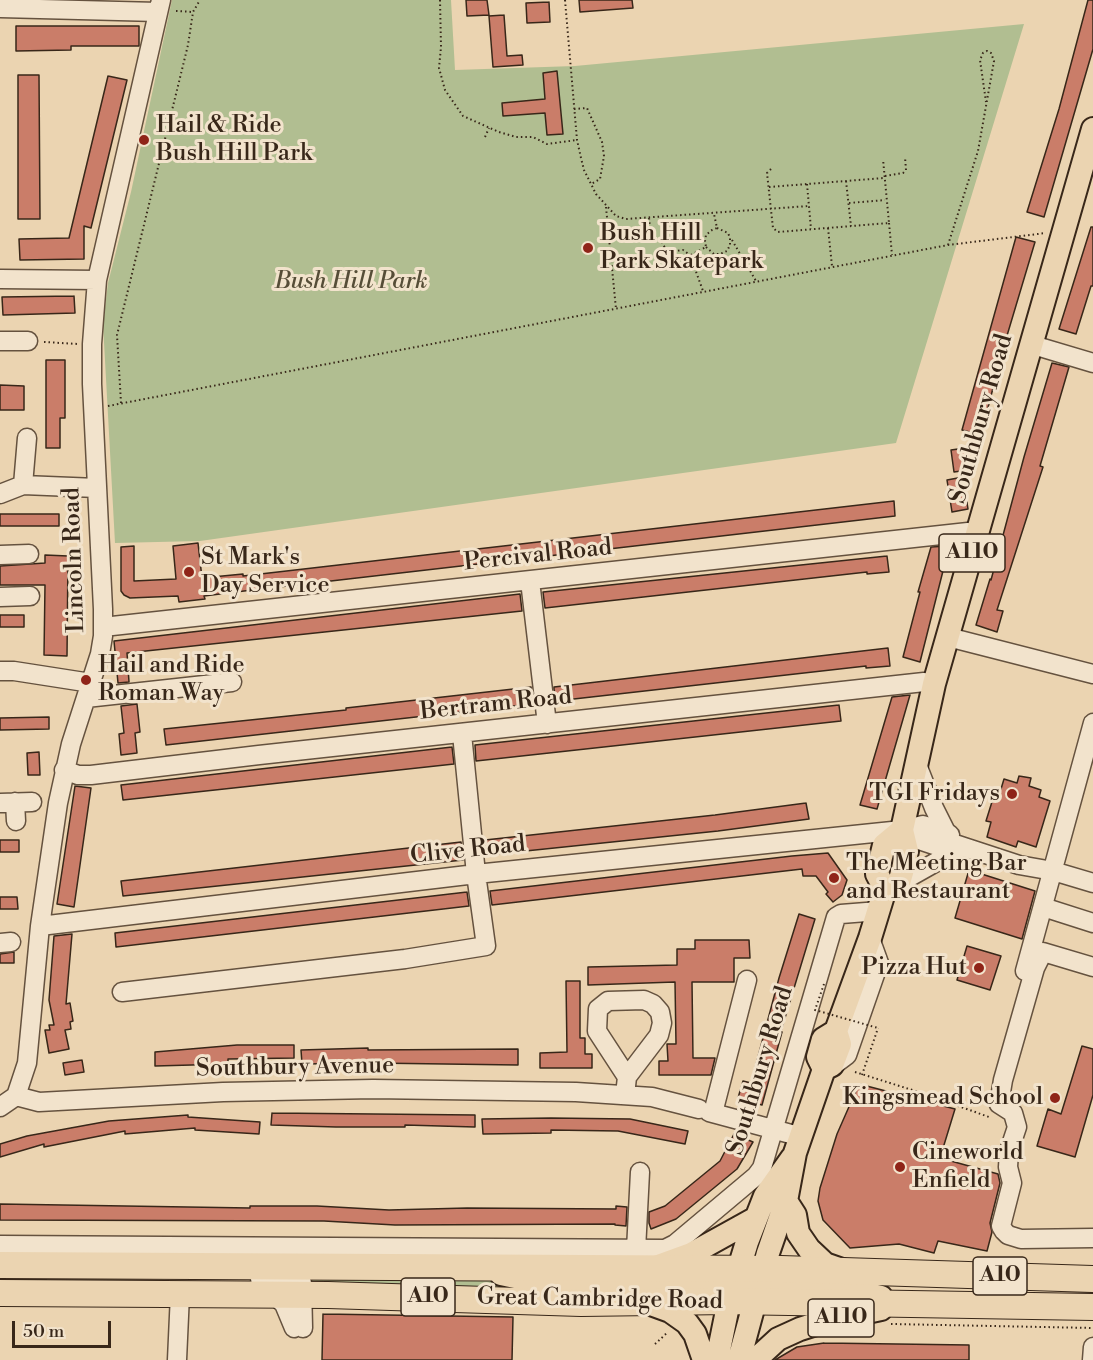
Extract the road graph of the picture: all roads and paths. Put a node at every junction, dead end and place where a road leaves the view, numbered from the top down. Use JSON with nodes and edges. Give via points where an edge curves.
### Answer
{"nodes":[{"id":1,"x":200,"y":0,"type":"edge"},
{"id":2,"x":440,"y":0,"type":"edge"},
{"id":3,"x":565,"y":0,"type":"edge"},
{"id":4,"x":159,"y":6,"type":"edge"},
{"id":5,"x":0,"y":8,"type":"edge"},
{"id":6,"x":986,"y":102,"type":"junction"},
{"id":7,"x":574,"y":109,"type":"junction"},
{"id":8,"x":489,"y":128,"type":"junction"},
{"id":9,"x":1093,"y":129,"type":"edge"},
{"id":10,"x":485,"y":137,"type":"dead end"},
{"id":11,"x":577,"y":140,"type":"junction"},
{"id":12,"x":905,"y":157,"type":"dead end"},
{"id":13,"x":883,"y":159,"type":"dead end"},
{"id":14,"x":771,"y":169,"type":"dead end"},
{"id":15,"x":884,"y":177,"type":"junction"},
{"id":16,"x":846,"y":182,"type":"junction"},
{"id":17,"x":591,"y":184,"type":"junction"},
{"id":18,"x":807,"y":184,"type":"junction"},
{"id":19,"x":769,"y":187,"type":"junction"},
{"id":20,"x":886,"y":199,"type":"junction"},
{"id":21,"x":849,"y":203,"type":"junction"},
{"id":22,"x":809,"y":206,"type":"junction"},
{"id":23,"x":606,"y":207,"type":"junction"},
{"id":24,"x":771,"y":210,"type":"junction"},
{"id":25,"x":714,"y":213,"type":"junction"},
{"id":26,"x":649,"y":218,"type":"junction"},
{"id":27,"x":889,"y":223,"type":"junction"},
{"id":28,"x":851,"y":226,"type":"junction"},
{"id":29,"x":717,"y":228,"type":"junction"},
{"id":30,"x":828,"y":228,"type":"junction"},
{"id":31,"x":811,"y":229,"type":"junction"},
{"id":32,"x":1052,"y":235,"type":"dead end"},
{"id":33,"x":730,"y":238,"type":"junction"},
{"id":34,"x":948,"y":244,"type":"junction"},
{"id":35,"x":706,"y":247,"type":"junction"},
{"id":36,"x":690,"y":255,"type":"junction"},
{"id":37,"x":892,"y":255,"type":"junction"},
{"id":38,"x":832,"y":266,"type":"junction"},
{"id":39,"x":0,"y":279,"type":"edge"},
{"id":40,"x":97,"y":280,"type":"junction"},
{"id":41,"x":756,"y":280,"type":"junction"},
{"id":42,"x":703,"y":291,"type":"junction"},
{"id":43,"x":616,"y":310,"type":"junction"},
{"id":44,"x":0,"y":341,"type":"edge"},
{"id":45,"x":28,"y":342,"type":"joint"},
{"id":46,"x":92,"y":344,"type":"junction"},
{"id":47,"x":1033,"y":345,"type":"junction"},
{"id":48,"x":1093,"y":363,"type":"edge"},
{"id":49,"x":121,"y":403,"type":"junction"},
{"id":50,"x":108,"y":406,"type":"dead end"},
{"id":51,"x":27,"y":438,"type":"dead end"},
{"id":52,"x":23,"y":485,"type":"junction"},
{"id":53,"x":97,"y":488,"type":"junction"},
{"id":54,"x":0,"y":494,"type":"edge"},
{"id":55,"x":977,"y":535,"type":"junction"},
{"id":56,"x":30,"y":554,"type":"dead end"},
{"id":57,"x":0,"y":555,"type":"edge"},
{"id":58,"x":530,"y":581,"type":"junction"},
{"id":59,"x":30,"y":596,"type":"dead end"},
{"id":60,"x":0,"y":597,"type":"edge"},
{"id":61,"x":104,"y":627,"type":"junction"},
{"id":62,"x":948,"y":637,"type":"junction"},
{"id":63,"x":0,"y":671,"type":"edge"},
{"id":64,"x":1093,"y":674,"type":"edge"},
{"id":65,"x":232,"y":682,"type":"dead end"},
{"id":66,"x":934,"y":684,"type":"junction"},
{"id":67,"x":88,"y":691,"type":"junction"},
{"id":68,"x":1093,"y":723,"type":"edge"},
{"id":69,"x":547,"y":724,"type":"junction"},
{"id":70,"x":462,"y":734,"type":"junction"},
{"id":71,"x":916,"y":762,"type":"junction"},
{"id":72,"x":64,"y":770,"type":"junction"},
{"id":73,"x":16,"y":802,"type":"edge"},
{"id":74,"x":16,"y":821,"type":"dead end"},
{"id":75,"x":902,"y":830,"type":"junction"},
{"id":76,"x":955,"y":841,"type":"junction"},
{"id":77,"x":1053,"y":871,"type":"junction"},
{"id":78,"x":476,"y":874,"type":"junction"},
{"id":79,"x":1093,"y":883,"type":"edge"},
{"id":80,"x":892,"y":886,"type":"junction"},
{"id":81,"x":1042,"y":907,"type":"junction"},
{"id":82,"x":879,"y":911,"type":"junction"},
{"id":83,"x":1093,"y":923,"type":"edge"},
{"id":84,"x":40,"y":926,"type":"junction"},
{"id":85,"x":870,"y":938,"type":"junction"},
{"id":86,"x":1093,"y":967,"type":"edge"},
{"id":87,"x":747,"y":980,"type":"dead end"},
{"id":88,"x":824,"y":984,"type":"dead end"},
{"id":89,"x":122,"y":992,"type":"dead end"},
{"id":90,"x":1016,"y":1008,"type":"dead end"},
{"id":91,"x":828,"y":1067,"type":"junction"},
{"id":92,"x":855,"y":1072,"type":"dead end"},
{"id":93,"x":862,"y":1075,"type":"junction"},
{"id":94,"x":16,"y":1096,"type":"junction"},
{"id":95,"x":0,"y":1107,"type":"edge"},
{"id":96,"x":707,"y":1112,"type":"junction"},
{"id":97,"x":989,"y":1117,"type":"dead end"},
{"id":98,"x":774,"y":1130,"type":"junction"},
{"id":99,"x":798,"y":1145,"type":"junction"},
{"id":100,"x":640,"y":1172,"type":"dead end"},
{"id":101,"x":786,"y":1201,"type":"junction"},
{"id":102,"x":756,"y":1218,"type":"junction"},
{"id":103,"x":1093,"y":1238,"type":"edge"},
{"id":104,"x":0,"y":1245,"type":"edge"},
{"id":105,"x":639,"y":1259,"type":"junction"},
{"id":106,"x":0,"y":1265,"type":"edge"},
{"id":107,"x":205,"y":1266,"type":"junction"},
{"id":108,"x":476,"y":1268,"type":"junction"},
{"id":109,"x":844,"y":1270,"type":"junction"},
{"id":110,"x":1093,"y":1279,"type":"edge"},
{"id":111,"x":734,"y":1285,"type":"junction"},
{"id":112,"x":759,"y":1285,"type":"junction"},
{"id":113,"x":0,"y":1293,"type":"edge"},
{"id":114,"x":180,"y":1294,"type":"junction"},
{"id":115,"x":274,"y":1295,"type":"junction"},
{"id":116,"x":303,"y":1295,"type":"junction"},
{"id":117,"x":645,"y":1302,"type":"junction"},
{"id":118,"x":906,"y":1304,"type":"junction"},
{"id":119,"x":1093,"y":1307,"type":"edge"},
{"id":120,"x":886,"y":1324,"type":"dead end"},
{"id":121,"x":672,"y":1327,"type":"dead end"},
{"id":122,"x":1093,"y":1328,"type":"edge"},
{"id":123,"x":655,"y":1344,"type":"dead end"},
{"id":124,"x":1093,"y":1347,"type":"edge"},
{"id":125,"x":177,"y":1360,"type":"edge"},
{"id":126,"x":704,"y":1360,"type":"edge"},
{"id":127,"x":717,"y":1360,"type":"edge"},
{"id":128,"x":739,"y":1360,"type":"edge"},
{"id":129,"x":755,"y":1360,"type":"edge"},
{"id":130,"x":1092,"y":1360,"type":"edge"}],
"edges":[{"from":1,"to":49,"type":"path","via":[[193,12],[117,335]]},
{"from":2,"to":8,"type":"path","via":[[440,68],[445,90],[464,116]]},
{"from":3,"to":7,"type":"path"},
{"from":4,"to":5,"type":"street"},
{"from":4,"to":40,"type":"street","name":"Lincoln Road"},
{"from":6,"to":6,"type":"path","via":[[980,60],[987,51],[994,58]]},
{"from":6,"to":34,"type":"path","via":[[978,151]]},
{"from":7,"to":11,"type":"path"},
{"from":7,"to":17,"type":"path","via":[[587,108],[602,142],[600,179]]},
{"from":8,"to":10,"type":"path"},
{"from":8,"to":11,"type":"path","via":[[533,137],[547,144]]},
{"from":9,"to":47,"type":"main road","name":"Southbury Road","number":"A110"},
{"from":11,"to":17,"type":"path"},
{"from":12,"to":15,"type":"path","via":[[903,173]]},
{"from":13,"to":15,"type":"path"},
{"from":14,"to":19,"type":"path","via":[[767,173]]},
{"from":15,"to":16,"type":"path"},
{"from":15,"to":20,"type":"path"},
{"from":16,"to":18,"type":"path"},
{"from":16,"to":21,"type":"path"},
{"from":17,"to":23,"type":"path"},
{"from":18,"to":19,"type":"path"},
{"from":18,"to":22,"type":"path"},
{"from":19,"to":24,"type":"path"},
{"from":20,"to":21,"type":"path"},
{"from":20,"to":27,"type":"path"},
{"from":21,"to":28,"type":"path"},
{"from":22,"to":24,"type":"path"},
{"from":22,"to":31,"type":"path"},
{"from":23,"to":26,"type":"path","via":[[626,219]]},
{"from":23,"to":43,"type":"path"},
{"from":24,"to":25,"type":"path"},
{"from":24,"to":31,"type":"path","via":[[773,228],[778,232]]},
{"from":25,"to":26,"type":"path"},
{"from":25,"to":29,"type":"path"},
{"from":26,"to":36,"type":"path","via":[[651,237],[661,240],[667,252],[683,250]]},
{"from":27,"to":28,"type":"path"},
{"from":27,"to":37,"type":"path"},
{"from":28,"to":30,"type":"path"},
{"from":29,"to":33,"type":"path"},
{"from":29,"to":35,"type":"path","via":[[706,235]]},
{"from":30,"to":31,"type":"path"},
{"from":30,"to":38,"type":"path"},
{"from":32,"to":34,"type":"path"},
{"from":33,"to":35,"type":"path","via":[[724,253],[714,254]]},
{"from":33,"to":41,"type":"path"},
{"from":34,"to":37,"type":"path"},
{"from":35,"to":36,"type":"path"},
{"from":36,"to":42,"type":"path"},
{"from":37,"to":38,"type":"path"},
{"from":38,"to":41,"type":"path"},
{"from":39,"to":40,"type":"street"},
{"from":40,"to":46,"type":"street","name":"Lincoln Road"},
{"from":41,"to":42,"type":"path"},
{"from":42,"to":43,"type":"path"},
{"from":43,"to":49,"type":"path"},
{"from":44,"to":45,"type":"street"},
{"from":45,"to":46,"type":"path"},
{"from":46,"to":53,"type":"street","name":"Lincoln Road"},
{"from":47,"to":48,"type":"street"},
{"from":47,"to":55,"type":"main road","name":"Southbury Road","number":"A110"},
{"from":49,"to":50,"type":"path"},
{"from":51,"to":52,"type":"street"},
{"from":52,"to":53,"type":"street"},
{"from":52,"to":54,"type":"street"},
{"from":53,"to":61,"type":"street","name":"Lincoln Road"},
{"from":55,"to":58,"type":"street","name":"Percival Road","via":[[968,532]]},
{"from":55,"to":62,"type":"main road","name":"Southbury Road","number":"A110"},
{"from":56,"to":57,"type":"street"},
{"from":58,"to":61,"type":"street","name":"Percival Road"},
{"from":58,"to":69,"type":"street"},
{"from":59,"to":60,"type":"street"},
{"from":61,"to":67,"type":"street","name":"Lincoln Road"},
{"from":62,"to":64,"type":"street"},
{"from":62,"to":66,"type":"main road","name":"Southbury Road","number":"A110"},
{"from":63,"to":67,"type":"street","via":[[14,671]]},
{"from":65,"to":67,"type":"street"},
{"from":66,"to":69,"type":"street","name":"Bertram Road","via":[[924,681]]},
{"from":66,"to":71,"type":"main road","name":"Southbury Road","number":"A110"},
{"from":67,"to":72,"type":"street","name":"Lincoln Road"},
{"from":68,"to":77,"type":"street"},
{"from":69,"to":70,"type":"street","name":"Bertram Road"},
{"from":70,"to":72,"type":"street","name":"Bertram Road","via":[[91,775]]},
{"from":70,"to":78,"type":"street"},
{"from":71,"to":75,"type":"main road","name":"Southbury Road","number":"A110"},
{"from":71,"to":76,"type":"street"},
{"from":72,"to":84,"type":"street","name":"Lincoln Road"},
{"from":73,"to":74,"type":"street"},
{"from":75,"to":76,"type":"street","name":"Clive Road","via":[[923,825]]},
{"from":75,"to":78,"type":"street","name":"Clive Road"},
{"from":75,"to":80,"type":"main road","name":"Southbury Road","number":"A110","via":[[907,850]]},
{"from":76,"to":77,"type":"street","name":"Clive Road","via":[[1019,865]]},
{"from":76,"to":80,"type":"street"},
{"from":77,"to":79,"type":"street","name":"Clive Road"},
{"from":77,"to":81,"type":"street"},
{"from":78,"to":84,"type":"street","name":"Clive Road"},
{"from":78,"to":89,"type":"street","via":[[486,946]]},
{"from":80,"to":82,"type":"main road","name":"Southbury Road","number":"A110"},
{"from":81,"to":83,"type":"street"},
{"from":81,"to":90,"type":"street"},
{"from":82,"to":85,"type":"main road","name":"Southbury Road","number":"A110"},
{"from":82,"to":98,"type":"street","name":"Southbury Road","via":[[836,917]]},
{"from":84,"to":94,"type":"street","name":"Lincoln Road","via":[[27,1063]]},
{"from":85,"to":91,"type":"main road","name":"Southbury Road","number":"A110","via":[[836,1031],[840,1044]]},
{"from":85,"to":91,"type":"street","name":"Southbury Road","via":[[879,963],[847,1055]]},
{"from":86,"to":103,"type":"street","via":[[1043,952],[999,1095],[999,1104],[1013,1113],[1017,1127],[1009,1151],[1012,1183],[1001,1226],[1004,1231],[1021,1239]]},
{"from":87,"to":96,"type":"street"},
{"from":88,"to":93,"type":"path","bridge":true,"via":[[814,1010],[878,1028]]},
{"from":91,"to":99,"type":"main road","name":"Southbury Road","number":"A110"},
{"from":92,"to":93,"type":"path"},
{"from":93,"to":97,"type":"path"},
{"from":94,"to":95,"type":"street"},
{"from":94,"to":96,"type":"street","name":"Southbury Avenue","via":[[39,1102],[223,1092],[373,1089],[576,1092],[626,1086]]},
{"from":96,"to":98,"type":"street"},
{"from":98,"to":99,"type":"street"},
{"from":98,"to":105,"type":"street","name":"Southbury Road","via":[[756,1176],[675,1244]]},
{"from":99,"to":101,"type":"main road","name":"Southbury Road","number":"A110"},
{"from":99,"to":102,"type":"main road","name":"Southbury Road","number":"A110","via":[[765,1196]]},
{"from":100,"to":105,"type":"street"},
{"from":101,"to":109,"type":"main road","number":"A110","via":[[795,1215],[798,1233],[809,1249],[825,1264]]},
{"from":101,"to":112,"type":"main road","name":"Southbury Road","number":"A110"},
{"from":102,"to":105,"type":"main road","via":[[691,1254],[659,1266]]},
{"from":102,"to":111,"type":"main road","name":"Southbury Road","number":"A110"},
{"from":104,"to":105,"type":"street","name":"Great Cambridge Road"},
{"from":105,"to":108,"type":"highway","name":"Great Cambridge Road","number":"A10"},
{"from":105,"to":111,"type":"highway","name":"Great Cambridge Road","number":"A10"},
{"from":106,"to":107,"type":"highway","name":"Great Cambridge Road","number":"A10"},
{"from":107,"to":108,"type":"highway","name":"Great Cambridge Road","number":"A10"},
{"from":107,"to":116,"type":"street","via":[[252,1278],[296,1280],[302,1283]]},
{"from":108,"to":111,"type":"main road","number":"A10","via":[[534,1281]]},
{"from":109,"to":110,"type":"highway","name":"Great Cambridge Road","number":"A10"},
{"from":109,"to":112,"type":"highway","name":"Great Cambridge Road","number":"A10"},
{"from":111,"to":112,"type":"highway","name":"Great Cambridge Road","number":"A10"},
{"from":111,"to":112,"type":"highway","name":"Great Cambridge Road","number":"A10"},
{"from":111,"to":117,"type":"highway","name":"Great Cambridge Road","number":"A10"},
{"from":111,"to":127,"type":"main road","name":"Southbury Road","number":"A110"},
{"from":112,"to":118,"type":"highway","name":"Great Cambridge Road","number":"A10"},
{"from":112,"to":128,"type":"main road","name":"Southbury Road","number":"A110"},
{"from":113,"to":114,"type":"highway","name":"Great Cambridge Road","number":"A10"},
{"from":114,"to":115,"type":"highway","name":"Great Cambridge Road","number":"A10"},
{"from":114,"to":125,"type":"street"},
{"from":115,"to":116,"type":"highway","name":"Great Cambridge Road","number":"A10"},
{"from":115,"to":116,"type":"street","via":[[299,1328]]},
{"from":116,"to":117,"type":"highway","name":"Great Cambridge Road","number":"A10"},
{"from":117,"to":126,"type":"main road","via":[[670,1311],[687,1323]]},
{"from":118,"to":119,"type":"highway","name":"Great Cambridge Road","number":"A10"},
{"from":118,"to":129,"type":"main road","number":"A110","via":[[813,1324],[778,1339]]},
{"from":120,"to":122,"type":"path"},
{"from":121,"to":123,"type":"path"},
{"from":124,"to":130,"type":"street"}]}
